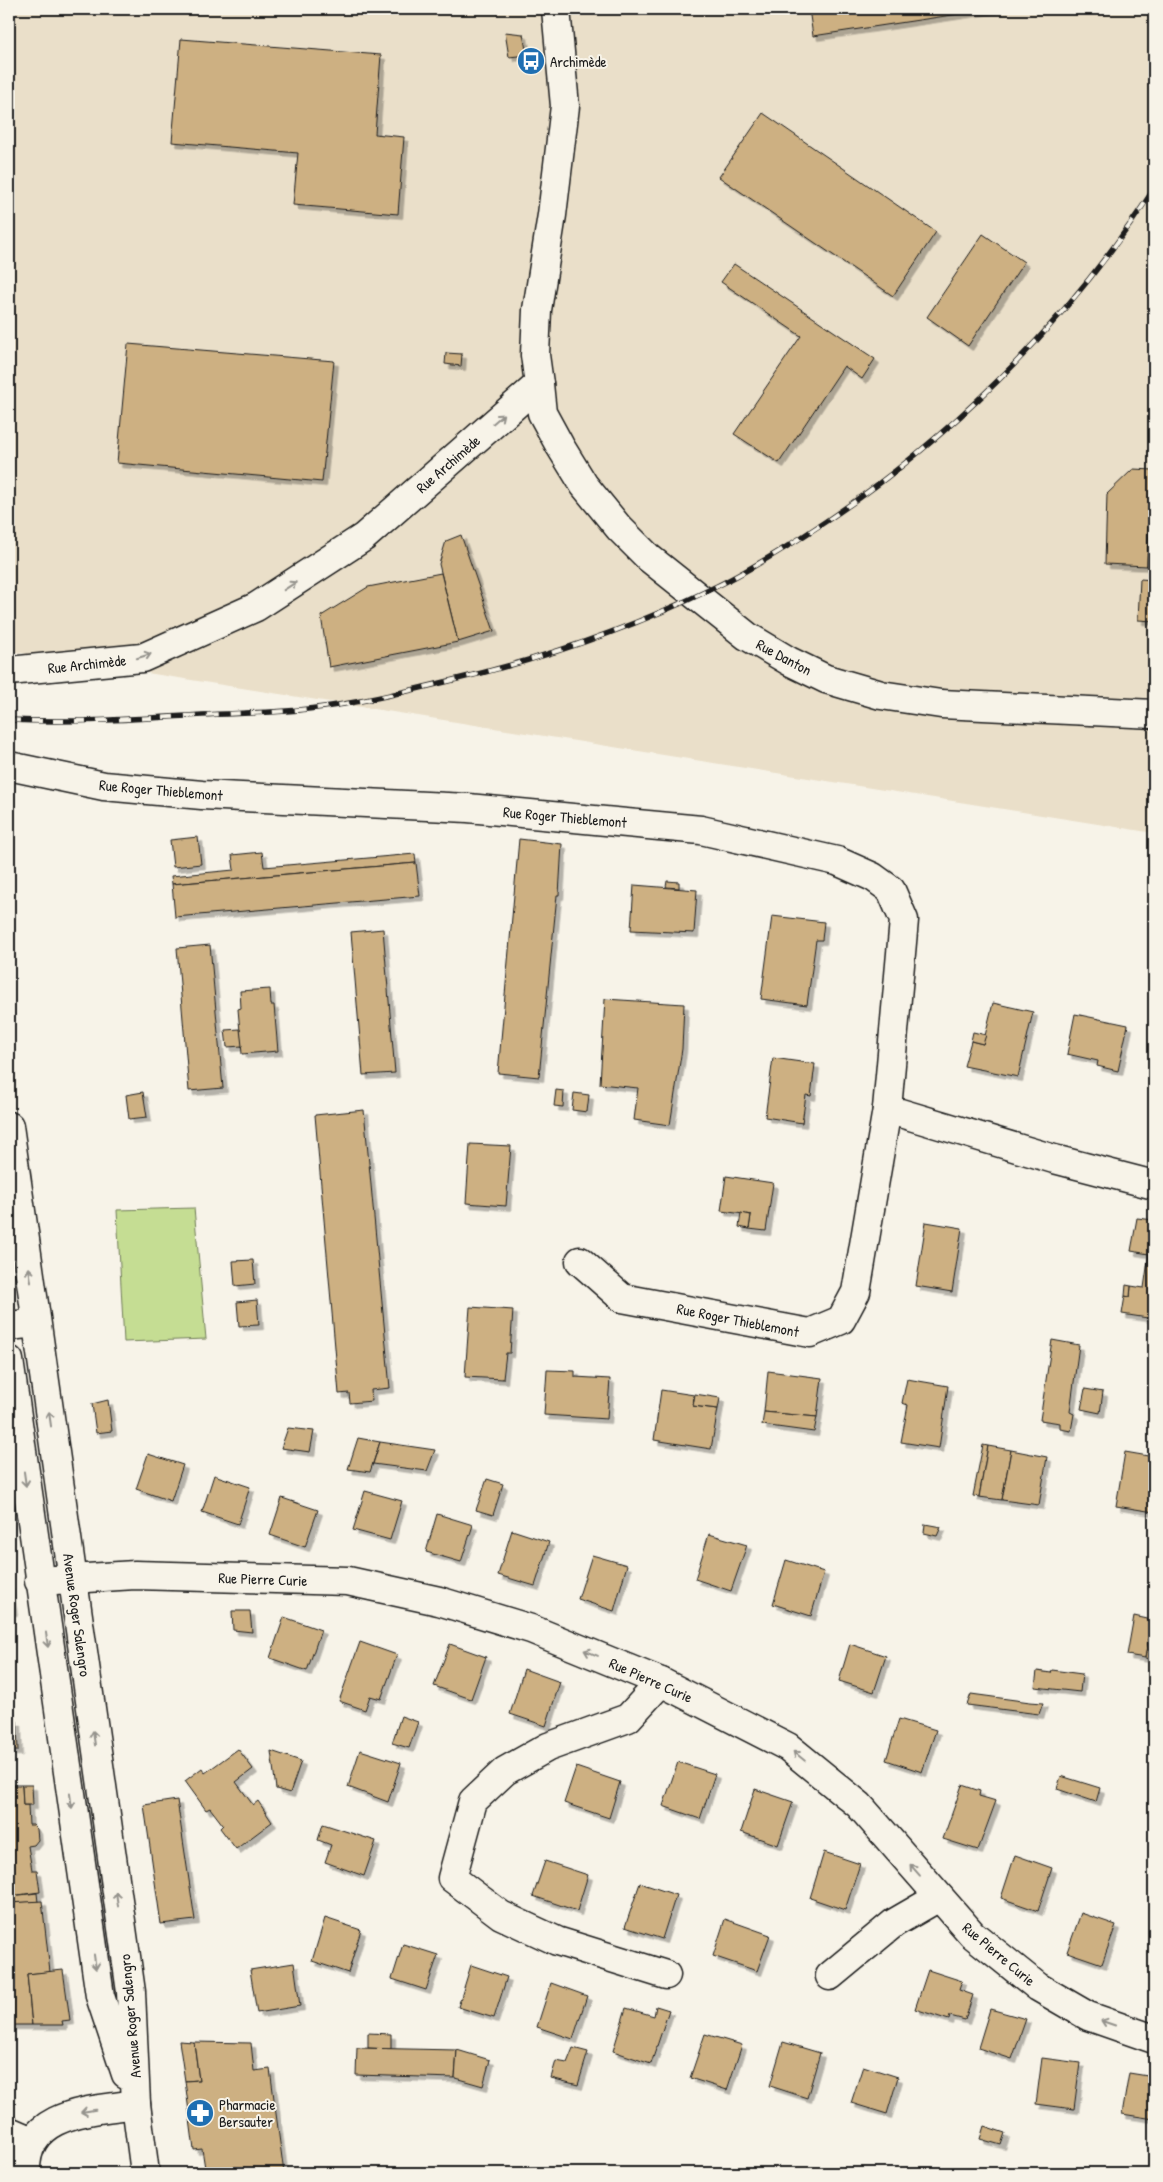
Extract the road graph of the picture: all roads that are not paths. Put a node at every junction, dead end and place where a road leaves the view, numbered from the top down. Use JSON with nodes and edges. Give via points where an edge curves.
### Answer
{"nodes":[{"id":1,"x":556,"y":9,"type":"edge"},
{"id":2,"x":539,"y":384,"type":"junction"},
{"id":3,"x":9,"y":671,"type":"edge"},
{"id":4,"x":1154,"y":714,"type":"edge"},
{"id":5,"x":9,"y":766,"type":"edge"},
{"id":6,"x":887,"y":1108,"type":"junction"},
{"id":7,"x":9,"y":1126,"type":"edge"},
{"id":8,"x":1154,"y":1185,"type":"edge"},
{"id":9,"x":580,"y":1261,"type":"dead end"},
{"id":10,"x":36,"y":1323,"type":"junction"},
{"id":11,"x":9,"y":1326,"type":"edge"},
{"id":12,"x":41,"y":1356,"type":"junction"},
{"id":13,"x":9,"y":1361,"type":"edge"},
{"id":14,"x":72,"y":1578,"type":"junction"},
{"id":15,"x":39,"y":1581,"type":"junction"},
{"id":16,"x":661,"y":1682,"type":"junction"},
{"id":17,"x":939,"y":1897,"type":"junction"},
{"id":18,"x":666,"y":1975,"type":"dead end"},
{"id":19,"x":830,"y":1976,"type":"dead end"},
{"id":20,"x":1154,"y":2039,"type":"edge"},
{"id":21,"x":136,"y":2104,"type":"junction"},
{"id":22,"x":20,"y":2136,"type":"edge"},
{"id":23,"x":26,"y":2173,"type":"edge"},
{"id":24,"x":145,"y":2173,"type":"edge"}],
"edges":[{"from":1,"to":2,"type":"street","via":[[565,106],[537,310],[535,355]]},
{"from":3,"to":2,"type":"street","name":"Rue Archimède","one_way":true,"via":[[142,658],[256,607],[364,537]]},
{"from":2,"to":4,"type":"street","name":"Rue Danton","via":[[542,413],[560,446],[584,485],[619,528],[696,597],[747,636],[788,661],[826,678],[881,695],[941,704]]},
{"from":5,"to":6,"type":"street","name":"Rue Roger Thieblemont","via":[[104,786],[202,795],[468,808],[702,830],[837,861],[873,877],[891,890],[904,920]]},
{"from":6,"to":8,"type":"street","via":[[1054,1159]]},
{"from":6,"to":9,"type":"street","name":"Rue Roger Thieblemont","via":[[856,1292],[840,1320],[810,1333],[622,1298]]},
{"from":10,"to":7,"type":"street","name":"Avenue Roger Salengro","one_way":true},
{"from":10,"to":11,"type":"street"},
{"from":10,"to":12,"type":"street","name":"Avenue Roger Salengro"},
{"from":12,"to":13,"type":"street"},
{"from":14,"to":12,"type":"street","name":"Avenue Roger Salengro","one_way":true},
{"from":13,"to":15,"type":"street","name":"Avenue Roger Salengro","one_way":true},
{"from":14,"to":15,"type":"street","name":"Rue Pierre Curie"},
{"from":16,"to":14,"type":"street","name":"Rue Pierre Curie","one_way":true,"via":[[531,1629],[439,1601],[348,1582],[135,1575]]},
{"from":21,"to":14,"type":"street","name":"Avenue Roger Salengro","one_way":true,"via":[[131,1992]]},
{"from":15,"to":21,"type":"street","name":"Avenue Roger Salengro","one_way":true,"via":[[100,1996]]},
{"from":17,"to":16,"type":"street","name":"Rue Pierre Curie","one_way":true,"via":[[859,1805],[788,1747]]},
{"from":16,"to":18,"type":"street","via":[[628,1718],[548,1747],[505,1771],[473,1800],[452,1878],[502,1915],[557,1941]]},
{"from":17,"to":19,"type":"street","via":[[894,1923]]},
{"from":20,"to":17,"type":"street","name":"Rue Pierre Curie","one_way":true,"via":[[1088,2016],[1038,1987],[972,1934]]},
{"from":21,"to":22,"type":"street","one_way":true,"via":[[70,2114]]},
{"from":21,"to":24,"type":"street","name":"Avenue Roger Salengro"},
{"from":22,"to":23,"type":"street"}]}
